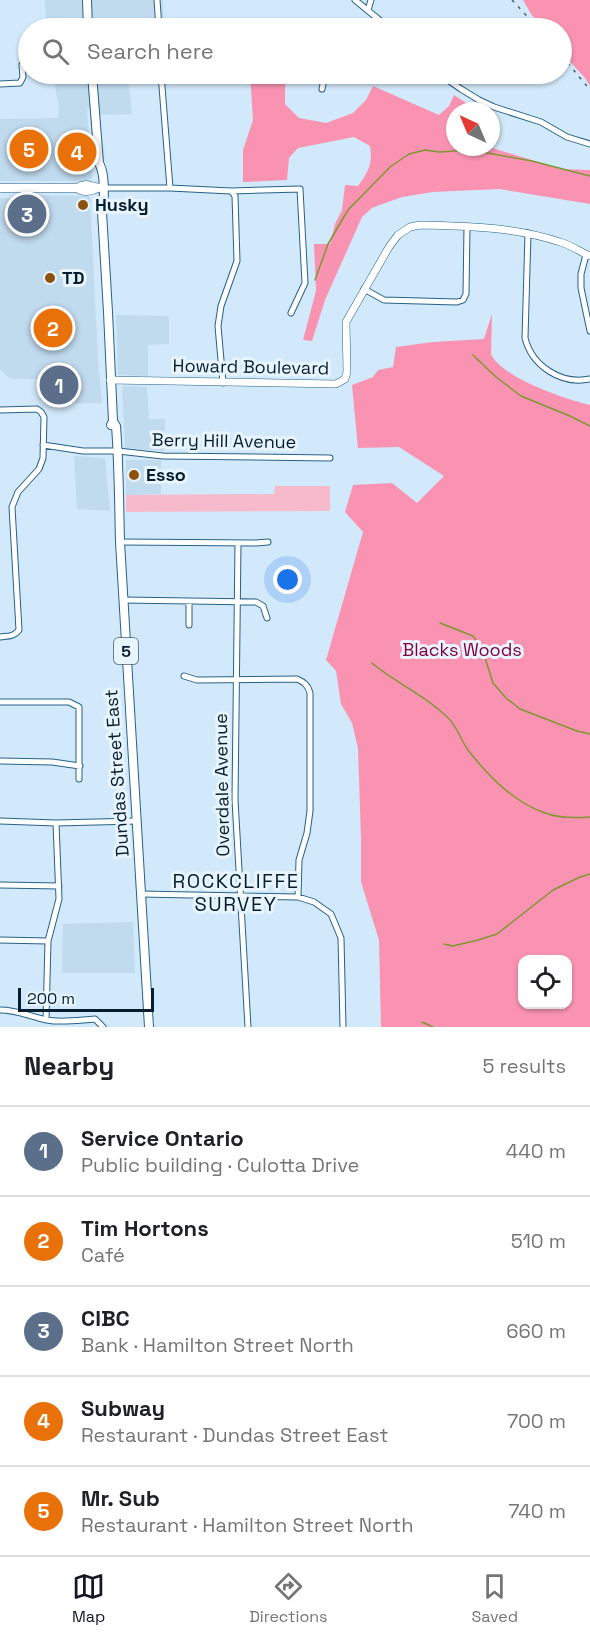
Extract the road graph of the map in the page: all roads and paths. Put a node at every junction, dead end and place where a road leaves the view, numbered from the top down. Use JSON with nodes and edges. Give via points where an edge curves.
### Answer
{"nodes":[{"id":1,"x":87,"y":0,"type":"edge"},
{"id":2,"x":157,"y":0,"type":"edge"},
{"id":3,"x":356,"y":0,"type":"edge"},
{"id":4,"x":371,"y":0,"type":"edge"},
{"id":5,"x":368,"y":10,"type":"junction"},
{"id":6,"x":88,"y":18,"type":"edge"},
{"id":7,"x":158,"y":18,"type":"edge"},
{"id":8,"x":377,"y":18,"type":"edge"},
{"id":9,"x":18,"y":83,"type":"edge"},
{"id":10,"x":0,"y":84,"type":"edge"},
{"id":11,"x":93,"y":84,"type":"edge"},
{"id":12,"x":162,"y":84,"type":"edge"},
{"id":13,"x":323,"y":84,"type":"edge"},
{"id":14,"x":453,"y":84,"type":"edge"},
{"id":15,"x":322,"y":89,"type":"dead end"},
{"id":16,"x":590,"y":144,"type":"edge"},
{"id":17,"x":0,"y":188,"type":"edge"},
{"id":18,"x":100,"y":188,"type":"junction"},
{"id":19,"x":170,"y":188,"type":"junction"},
{"id":20,"x":231,"y":191,"type":"junction"},
{"id":21,"x":467,"y":227,"type":"junction"},
{"id":22,"x":528,"y":233,"type":"junction"},
{"id":23,"x":588,"y":255,"type":"edge"},
{"id":24,"x":364,"y":289,"type":"junction"},
{"id":25,"x":291,"y":313,"type":"dead end"},
{"id":26,"x":590,"y":331,"type":"edge"},
{"id":27,"x":590,"y":379,"type":"edge"},
{"id":28,"x":110,"y":380,"type":"junction"},
{"id":29,"x":223,"y":383,"type":"junction"},
{"id":30,"x":0,"y":410,"type":"edge"},
{"id":31,"x":43,"y":445,"type":"junction"},
{"id":32,"x":115,"y":451,"type":"junction"},
{"id":33,"x":330,"y":458,"type":"dead end"},
{"id":34,"x":120,"y":542,"type":"junction"},
{"id":35,"x":268,"y":542,"type":"dead end"},
{"id":36,"x":238,"y":543,"type":"junction"},
{"id":37,"x":123,"y":600,"type":"junction"},
{"id":38,"x":189,"y":601,"type":"junction"},
{"id":39,"x":237,"y":601,"type":"junction"},
{"id":40,"x":267,"y":618,"type":"dead end"},
{"id":41,"x":189,"y":624,"type":"dead end"},
{"id":42,"x":0,"y":637,"type":"edge"},
{"id":43,"x":184,"y":676,"type":"dead end"},
{"id":44,"x":235,"y":679,"type":"junction"},
{"id":45,"x":0,"y":702,"type":"edge"},
{"id":46,"x":0,"y":761,"type":"edge"},
{"id":47,"x":80,"y":766,"type":"junction"},
{"id":48,"x":79,"y":779,"type":"dead end"},
{"id":49,"x":0,"y":821,"type":"edge"},
{"id":50,"x":137,"y":821,"type":"junction"},
{"id":51,"x":56,"y":823,"type":"junction"},
{"id":52,"x":0,"y":885,"type":"edge"},
{"id":53,"x":59,"y":886,"type":"junction"},
{"id":54,"x":141,"y":894,"type":"junction"},
{"id":55,"x":241,"y":895,"type":"junction"},
{"id":56,"x":298,"y":897,"type":"junction"},
{"id":57,"x":0,"y":940,"type":"edge"},
{"id":58,"x":48,"y":941,"type":"junction"},
{"id":59,"x":0,"y":1010,"type":"edge"},
{"id":60,"x":46,"y":1020,"type":"junction"},
{"id":61,"x":103,"y":1027,"type":"edge"},
{"id":62,"x":149,"y":1027,"type":"edge"},
{"id":63,"x":248,"y":1027,"type":"edge"},
{"id":64,"x":343,"y":1027,"type":"edge"}],
"edges":[{"from":1,"to":6,"type":"main road"},
{"from":2,"to":7,"type":"street"},
{"from":3,"to":5,"type":"street"},
{"from":4,"to":5,"type":"street"},
{"from":5,"to":8,"type":"street"},
{"from":9,"to":10,"type":"street"},
{"from":11,"to":18,"type":"main road","name":"Dundas Street East","number":"5"},
{"from":12,"to":19,"type":"street"},
{"from":13,"to":15,"type":"street"},
{"from":14,"to":16,"type":"street","via":[[487,103]]},
{"from":17,"to":18,"type":"main road"},
{"from":18,"to":19,"type":"street"},
{"from":18,"to":28,"type":"main road","name":"Dundas Street East","number":"5"},
{"from":19,"to":20,"type":"street"},
{"from":20,"to":25,"type":"street","via":[[300,189],[305,283]]},
{"from":20,"to":29,"type":"street","via":[[235,196],[237,261],[218,326]]},
{"from":21,"to":22,"type":"street","name":"Howard Boulevard"},
{"from":21,"to":24,"type":"street","name":"Howard Boulevard","via":[[410,227],[389,247]]},
{"from":21,"to":24,"type":"street","via":[[463,300],[384,300]]},
{"from":22,"to":23,"type":"street","name":"Howard Boulevard"},
{"from":22,"to":27,"type":"street","via":[[528,349],[559,378]]},
{"from":23,"to":26,"type":"street","via":[[581,288]]},
{"from":24,"to":29,"type":"street","name":"Howard Boulevard","via":[[346,321],[345,379],[336,384]]},
{"from":28,"to":29,"type":"street","name":"Howard Boulevard"},
{"from":28,"to":32,"type":"main road","name":"Dundas Street East","number":"5"},
{"from":30,"to":31,"type":"street","via":[[42,412]]},
{"from":31,"to":32,"type":"street","name":"Berry Hill Avenue","via":[[82,452]]},
{"from":31,"to":42,"type":"street","via":[[39,469],[18,492],[12,507],[19,630]]},
{"from":32,"to":33,"type":"street","name":"Berry Hill Avenue","via":[[163,456]]},
{"from":32,"to":34,"type":"main road","name":"Dundas Street East","number":"5"},
{"from":34,"to":36,"type":"street"},
{"from":34,"to":37,"type":"main road","name":"Dundas Street East","number":"5"},
{"from":35,"to":36,"type":"street"},
{"from":36,"to":39,"type":"street","name":"Overdale Avenue"},
{"from":37,"to":38,"type":"street"},
{"from":37,"to":50,"type":"main road","name":"Dundas Street East","number":"5"},
{"from":38,"to":39,"type":"street"},
{"from":38,"to":41,"type":"street"},
{"from":39,"to":40,"type":"street","via":[[258,602]]},
{"from":39,"to":44,"type":"street","name":"Overdale Avenue"},
{"from":43,"to":44,"type":"street","via":[[197,680]]},
{"from":44,"to":55,"type":"street","name":"Overdale Avenue","via":[[234,800]]},
{"from":44,"to":56,"type":"street","via":[[297,679],[309,687],[310,811]]},
{"from":45,"to":47,"type":"street","via":[[69,702],[79,707]]},
{"from":46,"to":47,"type":"street"},
{"from":47,"to":48,"type":"street"},
{"from":49,"to":51,"type":"street"},
{"from":50,"to":51,"type":"street"},
{"from":50,"to":54,"type":"main road","name":"Dundas Street East","number":"5"},
{"from":51,"to":53,"type":"street"},
{"from":52,"to":53,"type":"street"},
{"from":53,"to":58,"type":"street"},
{"from":54,"to":55,"type":"street"},
{"from":54,"to":62,"type":"main road","name":"Dundas Street East","number":"5"},
{"from":55,"to":56,"type":"street"},
{"from":55,"to":63,"type":"street","name":"Overdale Avenue"},
{"from":56,"to":64,"type":"street","via":[[331,914],[341,938]]},
{"from":57,"to":58,"type":"street"},
{"from":58,"to":60,"type":"street"},
{"from":59,"to":60,"type":"street"},
{"from":60,"to":61,"type":"street","via":[[95,1019]]}]}
